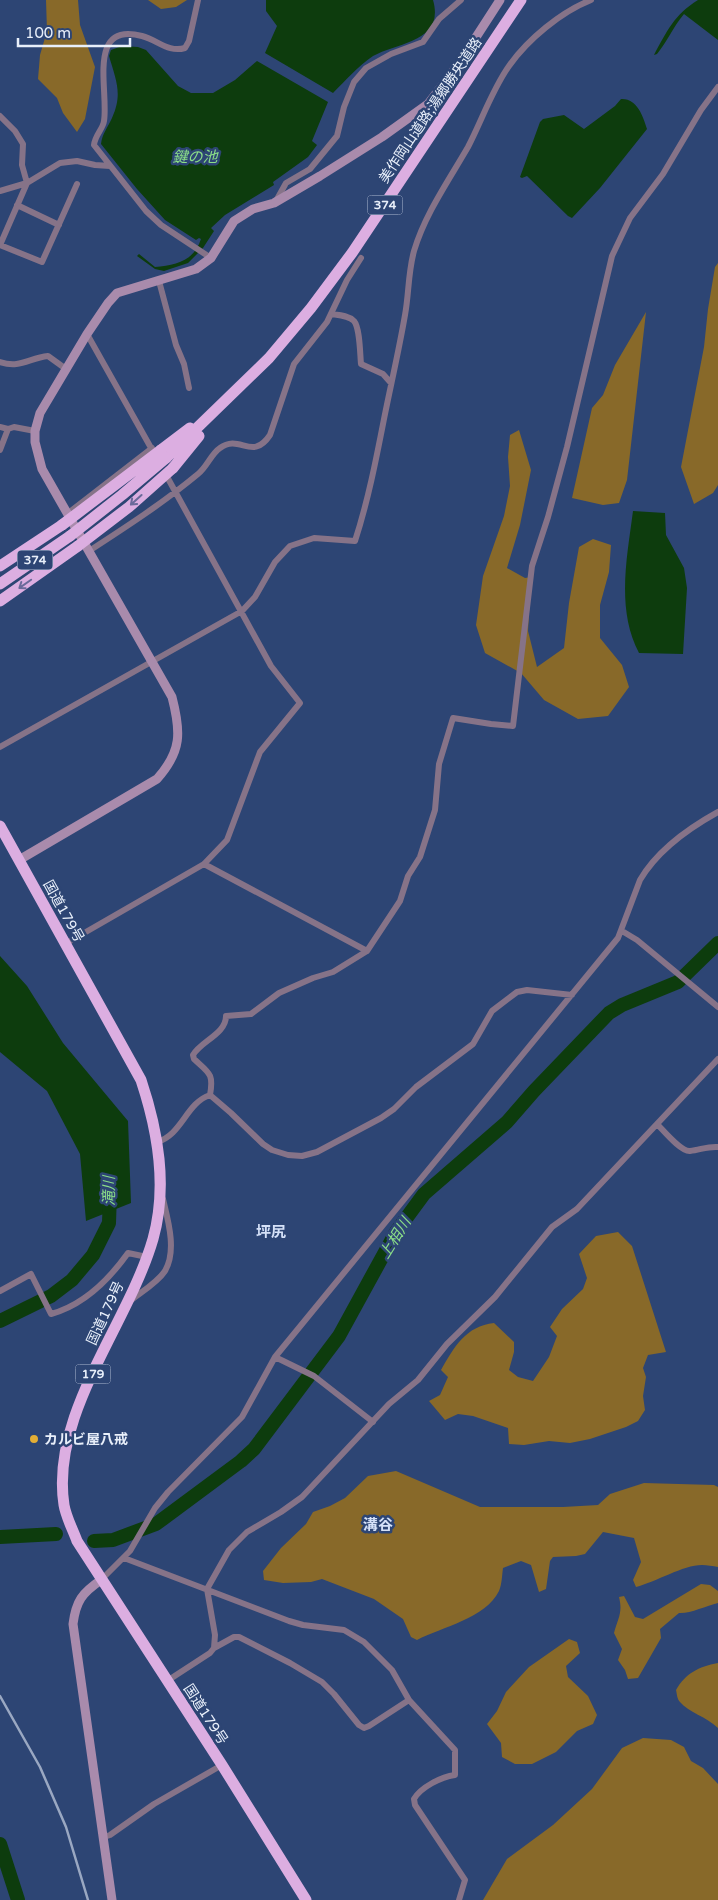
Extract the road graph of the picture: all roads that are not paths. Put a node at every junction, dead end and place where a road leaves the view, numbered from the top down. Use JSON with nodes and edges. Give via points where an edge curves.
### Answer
{"nodes":[{"id":1,"x":198,"y":0,"type":"edge"},
{"id":2,"x":461,"y":0,"type":"edge"},
{"id":3,"x":500,"y":0,"type":"edge"},
{"id":4,"x":512,"y":0,"type":"edge"},
{"id":5,"x":521,"y":0,"type":"edge"},
{"id":6,"x":591,"y":0,"type":"edge"},
{"id":7,"x":718,"y":87,"type":"edge"},
{"id":8,"x":0,"y":116,"type":"edge"},
{"id":9,"x":110,"y":166,"type":"junction"},
{"id":10,"x":26,"y":183,"type":"junction"},
{"id":11,"x":77,"y":184,"type":"dead end"},
{"id":12,"x":0,"y":192,"type":"edge"},
{"id":13,"x":274,"y":203,"type":"junction"},
{"id":14,"x":17,"y":205,"type":"junction"},
{"id":15,"x":59,"y":225,"type":"junction"},
{"id":16,"x":211,"y":258,"type":"junction"},
{"id":17,"x":360,"y":258,"type":"dead end"},
{"id":18,"x":159,"y":281,"type":"junction"},
{"id":19,"x":331,"y":314,"type":"junction"},
{"id":20,"x":87,"y":334,"type":"junction"},
{"id":21,"x":0,"y":362,"type":"edge"},
{"id":22,"x":66,"y":369,"type":"junction"},
{"id":23,"x":391,"y":383,"type":"junction"},
{"id":24,"x":189,"y":388,"type":"dead end"},
{"id":25,"x":227,"y":399,"type":"junction"},
{"id":26,"x":0,"y":427,"type":"edge"},
{"id":27,"x":8,"y":429,"type":"junction"},
{"id":28,"x":35,"y":430,"type":"junction"},
{"id":29,"x":0,"y":450,"type":"edge"},
{"id":30,"x":163,"y":456,"type":"junction"},
{"id":31,"x":176,"y":492,"type":"junction"},
{"id":32,"x":65,"y":519,"type":"junction"},
{"id":33,"x":84,"y":549,"type":"junction"},
{"id":34,"x":0,"y":566,"type":"edge"},
{"id":35,"x":0,"y":584,"type":"edge"},
{"id":36,"x":0,"y":601,"type":"edge"},
{"id":37,"x":242,"y":611,"type":"junction"},
{"id":38,"x":152,"y":661,"type":"junction"},
{"id":39,"x":0,"y":748,"type":"edge"},
{"id":40,"x":718,"y":812,"type":"edge"},
{"id":41,"x":0,"y":826,"type":"edge"},
{"id":42,"x":19,"y":860,"type":"junction"},
{"id":43,"x":204,"y":864,"type":"junction"},
{"id":44,"x":622,"y":932,"type":"junction"},
{"id":45,"x":65,"y":944,"type":"junction"},
{"id":46,"x":367,"y":951,"type":"junction"},
{"id":47,"x":572,"y":995,"type":"junction"},
{"id":48,"x":718,"y":1007,"type":"edge"},
{"id":49,"x":718,"y":1059,"type":"edge"},
{"id":50,"x":210,"y":1095,"type":"junction"},
{"id":51,"x":657,"y":1124,"type":"junction"},
{"id":52,"x":157,"y":1142,"type":"junction"},
{"id":53,"x":718,"y":1147,"type":"edge"},
{"id":54,"x":161,"y":1189,"type":"junction"},
{"id":55,"x":147,"y":1257,"type":"junction"},
{"id":56,"x":0,"y":1291,"type":"edge"},
{"id":57,"x":129,"y":1302,"type":"junction"},
{"id":58,"x":275,"y":1357,"type":"junction"},
{"id":59,"x":373,"y":1422,"type":"junction"},
{"id":60,"x":124,"y":1558,"type":"junction"},
{"id":61,"x":102,"y":1580,"type":"junction"},
{"id":62,"x":207,"y":1589,"type":"junction"},
{"id":63,"x":214,"y":1648,"type":"junction"},
{"id":64,"x":167,"y":1680,"type":"junction"},
{"id":65,"x":409,"y":1700,"type":"junction"},
{"id":66,"x":222,"y":1765,"type":"junction"},
{"id":67,"x":104,"y":1837,"type":"junction"},
{"id":68,"x":112,"y":1900,"type":"edge"},
{"id":69,"x":306,"y":1900,"type":"edge"},
{"id":70,"x":459,"y":1900,"type":"edge"}],
"edges":[{"from":1,"to":9,"type":"street","via":[[185,48],[171,50],[143,36],[129,34],[112,39],[104,54],[104,123],[95,136],[94,145]]},
{"from":2,"to":13,"type":"street","via":[[439,19],[424,42],[391,54],[366,68],[354,82],[337,136],[310,168],[286,183]]},
{"from":3,"to":13,"type":"street","via":[[428,104],[382,137]]},
{"from":4,"to":25,"type":"highway","name":"美作岡山道路;湯郷勝央道路","number":"374","via":[[347,248]]},
{"from":5,"to":25,"type":"highway","name":"美作岡山道路;湯郷勝央道路","number":"374","via":[[334,278],[269,358]]},
{"from":6,"to":23,"type":"street","via":[[556,18],[509,65],[431,212],[408,273],[405,312]]},
{"from":7,"to":46,"type":"street","via":[[663,174],[630,218],[612,256],[567,448],[532,566],[513,726],[453,718],[439,764],[435,810],[420,857],[408,876],[400,901]]},
{"from":8,"to":10,"type":"street","via":[[23,144],[22,165]]},
{"from":9,"to":10,"type":"street","via":[[77,161],[60,163]]},
{"from":9,"to":16,"type":"street","via":[[146,212]]},
{"from":10,"to":12,"type":"street"},
{"from":10,"to":14,"type":"street"},
{"from":11,"to":15,"type":"street"},
{"from":13,"to":16,"type":"street","via":[[254,209],[234,221]]},
{"from":14,"to":15,"type":"street"},
{"from":14,"to":15,"type":"street","via":[[0,245],[42,262]]},
{"from":16,"to":18,"type":"street","via":[[196,269]]},
{"from":17,"to":19,"type":"street"},
{"from":18,"to":20,"type":"street","via":[[117,293]]},
{"from":18,"to":24,"type":"street"},
{"from":19,"to":23,"type":"street","via":[[348,317],[355,322],[362,364],[383,374]]},
{"from":19,"to":31,"type":"street","via":[[294,364],[265,442],[259,447],[231,443],[219,448],[201,472]]},
{"from":20,"to":22,"type":"street"},
{"from":20,"to":30,"type":"street"},
{"from":21,"to":22,"type":"street","via":[[18,365],[48,356]]},
{"from":22,"to":28,"type":"street","via":[[40,414]]},
{"from":23,"to":37,"type":"street","via":[[367,503],[355,541],[314,538],[290,546],[275,562],[255,597]]},
{"from":25,"to":30,"type":"highway","name":"美作岡山道路;湯郷勝央道路","number":"374"},
{"from":26,"to":27,"type":"street"},
{"from":27,"to":28,"type":"street"},
{"from":27,"to":29,"type":"street"},
{"from":28,"to":32,"type":"street","via":[[42,469]]},
{"from":30,"to":31,"type":"street"},
{"from":30,"to":32,"type":"highway","bridge":true},
{"from":30,"to":33,"type":"highway","one_way":true,"bridge":true,"via":[[129,506]]},
{"from":30,"to":35,"type":"highway","name":"美作岡山道路;湯郷勝央道路","number":"374","bridge":true,"via":[[70,536]]},
{"from":31,"to":33,"type":"street"},
{"from":31,"to":37,"type":"street"},
{"from":32,"to":33,"type":"street"},
{"from":32,"to":34,"type":"highway"},
{"from":33,"to":36,"type":"highway","one_way":true},
{"from":33,"to":38,"type":"street"},
{"from":37,"to":38,"type":"street"},
{"from":37,"to":43,"type":"street","via":[[270,666],[300,703],[260,752],[227,840]]},
{"from":38,"to":39,"type":"street"},
{"from":38,"to":42,"type":"street","via":[[172,698],[179,723],[177,747],[166,768],[157,779]]},
{"from":40,"to":44,"type":"street","via":[[674,842],[645,872]]},
{"from":41,"to":42,"type":"highway","name":"国道179号","number":"179"},
{"from":42,"to":45,"type":"highway","name":"国道179号","number":"179"},
{"from":43,"to":45,"type":"street"},
{"from":43,"to":46,"type":"street"},
{"from":44,"to":47,"type":"street"},
{"from":44,"to":48,"type":"street","via":[[637,940]]},
{"from":45,"to":52,"type":"highway","name":"国道179号","number":"179","via":[[141,1080]]},
{"from":46,"to":50,"type":"street","via":[[333,972],[278,993],[251,1014],[226,1016],[220,1030],[193,1055],[211,1077]]},
{"from":47,"to":50,"type":"street","via":[[518,992],[492,1011],[473,1044],[416,1087],[394,1109],[317,1152],[302,1156],[272,1150]]},
{"from":47,"to":58,"type":"street"},
{"from":49,"to":51,"type":"street"},
{"from":50,"to":52,"type":"street","via":[[193,1108],[170,1137]]},
{"from":51,"to":53,"type":"street","via":[[689,1152]]},
{"from":51,"to":59,"type":"street","via":[[577,1209],[552,1227],[495,1297],[447,1344],[418,1380]]},
{"from":52,"to":54,"type":"highway","name":"国道179号","number":"179"},
{"from":54,"to":55,"type":"highway","name":"国道179号","number":"179"},
{"from":54,"to":57,"type":"street","via":[[169,1225],[170,1253],[165,1270]]},
{"from":55,"to":56,"type":"street","via":[[128,1253],[115,1272],[90,1295],[69,1309],[51,1314],[31,1274]]},
{"from":55,"to":57,"type":"highway","name":"国道179号","number":"179"},
{"from":57,"to":61,"type":"highway","name":"国道179号","number":"179","via":[[82,1395],[69,1434],[63,1476],[64,1506],[77,1541]]},
{"from":58,"to":59,"type":"street","via":[[314,1376]]},
{"from":58,"to":60,"type":"street","via":[[242,1417],[168,1492]]},
{"from":59,"to":62,"type":"street","via":[[302,1496],[247,1532],[229,1550]]},
{"from":60,"to":61,"type":"street"},
{"from":60,"to":62,"type":"street"},
{"from":61,"to":64,"type":"highway","name":"国道179号","number":"179"},
{"from":61,"to":67,"type":"street","via":[[82,1596],[75,1609],[73,1624]]},
{"from":62,"to":63,"type":"street","via":[[215,1635]]},
{"from":62,"to":65,"type":"street","via":[[302,1625],[336,1628],[356,1636],[392,1670]]},
{"from":63,"to":64,"type":"street"},
{"from":63,"to":65,"type":"street","via":[[239,1637],[290,1663],[328,1687],[364,1728]]},
{"from":64,"to":66,"type":"highway","name":"国道179号","number":"179"},
{"from":65,"to":70,"type":"street","via":[[456,1753],[455,1775],[423,1789],[414,1798],[465,1880]]},
{"from":66,"to":67,"type":"street"},
{"from":66,"to":69,"type":"highway","name":"国道179号","number":"179"},
{"from":67,"to":68,"type":"street"}]}
